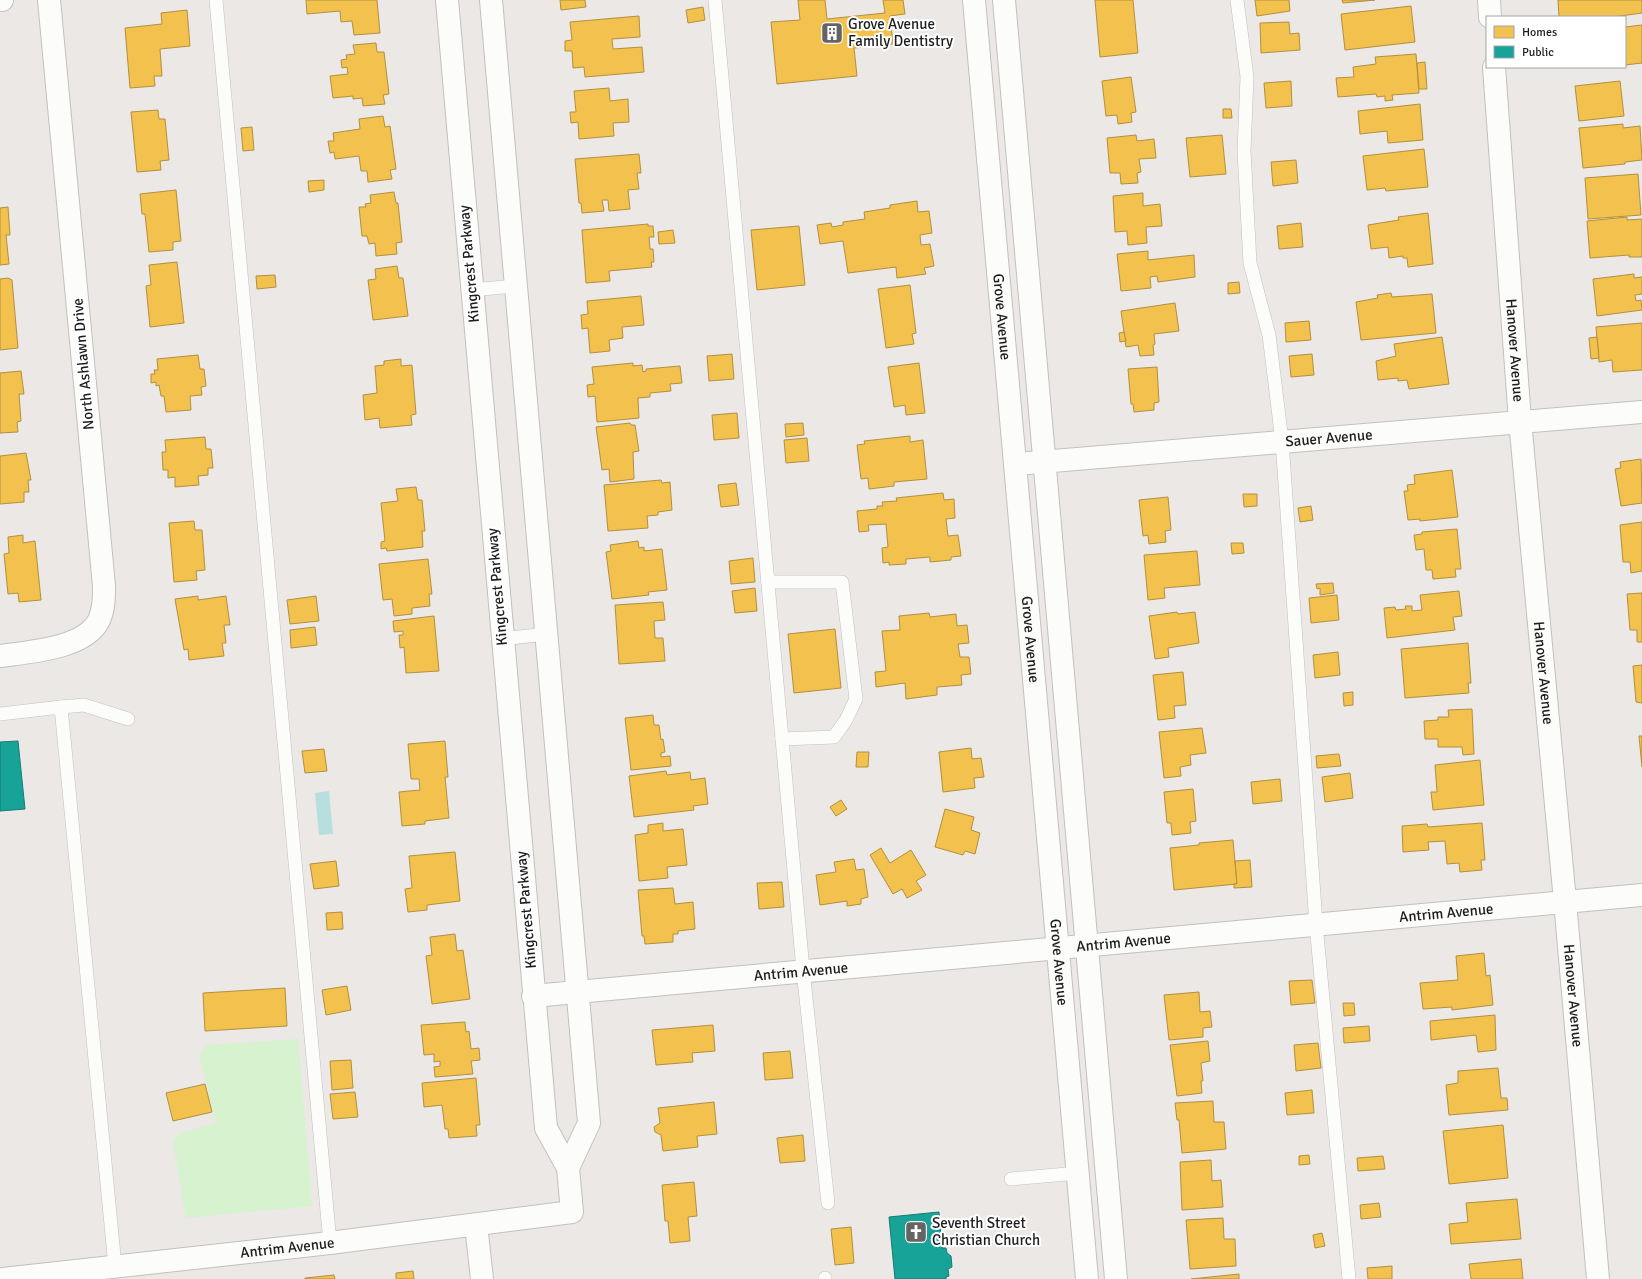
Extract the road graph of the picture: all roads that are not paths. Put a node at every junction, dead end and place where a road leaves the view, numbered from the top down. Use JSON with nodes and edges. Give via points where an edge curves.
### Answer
{"nodes":[{"id":1,"x":49,"y":0,"type":"edge"},
{"id":2,"x":216,"y":0,"type":"edge"},
{"id":3,"x":447,"y":0,"type":"edge"},
{"id":4,"x":491,"y":0,"type":"edge"},
{"id":5,"x":715,"y":0,"type":"edge"},
{"id":6,"x":974,"y":0,"type":"edge"},
{"id":7,"x":1004,"y":0,"type":"edge"},
{"id":8,"x":1237,"y":0,"type":"edge"},
{"id":9,"x":1489,"y":0,"type":"edge"},
{"id":10,"x":1490,"y":16,"type":"edge"},
{"id":11,"x":1494,"y":68,"type":"edge"},
{"id":12,"x":516,"y":286,"type":"junction"},
{"id":13,"x":471,"y":290,"type":"junction"},
{"id":14,"x":1642,"y":412,"type":"edge"},
{"id":15,"x":1520,"y":421,"type":"junction"},
{"id":16,"x":1282,"y":441,"type":"junction"},
{"id":17,"x":1044,"y":461,"type":"junction"},
{"id":18,"x":1016,"y":464,"type":"junction"},
{"id":19,"x":768,"y":582,"type":"junction"},
{"id":20,"x":546,"y":634,"type":"junction"},
{"id":21,"x":502,"y":639,"type":"junction"},
{"id":22,"x":0,"y":656,"type":"edge"},
{"id":23,"x":61,"y":707,"type":"junction"},
{"id":24,"x":0,"y":714,"type":"edge"},
{"id":25,"x":128,"y":719,"type":"dead end"},
{"id":26,"x":782,"y":738,"type":"junction"},
{"id":27,"x":1642,"y":894,"type":"edge"},
{"id":28,"x":1565,"y":901,"type":"junction"},
{"id":29,"x":1316,"y":924,"type":"junction"},
{"id":30,"x":1086,"y":944,"type":"junction"},
{"id":31,"x":1059,"y":947,"type":"junction"},
{"id":32,"x":803,"y":970,"type":"junction"},
{"id":33,"x":578,"y":992,"type":"junction"},
{"id":34,"x":533,"y":996,"type":"junction"},
{"id":35,"x":568,"y":1168,"type":"junction"},
{"id":36,"x":1078,"y":1173,"type":"junction"},
{"id":37,"x":1010,"y":1179,"type":"dead end"},
{"id":38,"x":828,"y":1203,"type":"dead end"},
{"id":39,"x":572,"y":1212,"type":"joint"},
{"id":40,"x":476,"y":1225,"type":"junction"},
{"id":41,"x":330,"y":1242,"type":"junction"},
{"id":42,"x":115,"y":1266,"type":"junction"},
{"id":43,"x":3,"y":1279,"type":"edge"},
{"id":44,"x":482,"y":1279,"type":"edge"},
{"id":45,"x":1087,"y":1279,"type":"edge"},
{"id":46,"x":1116,"y":1279,"type":"edge"},
{"id":47,"x":1349,"y":1279,"type":"edge"},
{"id":48,"x":1598,"y":1279,"type":"edge"}],
"edges":[{"from":1,"to":22,"type":"street","name":"North Ashlawn Drive","via":[[104,586],[103,608],[91,631],[78,639],[28,652]]},
{"from":2,"to":41,"type":"lane"},
{"from":3,"to":13,"type":"street","name":"Kingcrest Parkway"},
{"from":4,"to":12,"type":"street"},
{"from":5,"to":19,"type":"lane"},
{"from":6,"to":18,"type":"street","name":"Grove Avenue"},
{"from":7,"to":17,"type":"street","name":"Grove Avenue"},
{"from":8,"to":16,"type":"lane","via":[[1247,77],[1244,151],[1250,263],[1269,335]]},
{"from":9,"to":10,"type":"street"},
{"from":11,"to":15,"type":"street","name":"Hanover Avenue"},
{"from":12,"to":13,"type":"lane"},
{"from":12,"to":20,"type":"street"},
{"from":13,"to":21,"type":"street","name":"Kingcrest Parkway"},
{"from":14,"to":15,"type":"street","name":"Sauer Avenue"},
{"from":15,"to":16,"type":"street","name":"Sauer Avenue"},
{"from":15,"to":28,"type":"street","name":"Hanover Avenue"},
{"from":16,"to":17,"type":"street","name":"Sauer Avenue"},
{"from":16,"to":29,"type":"lane"},
{"from":17,"to":18,"type":"street","name":"Sauer Avenue"},
{"from":17,"to":30,"type":"street","name":"Grove Avenue"},
{"from":18,"to":31,"type":"street","name":"Grove Avenue"},
{"from":19,"to":26,"type":"lane"},
{"from":19,"to":26,"type":"lane","via":[[842,582],[856,698],[846,720],[834,737]]},
{"from":20,"to":21,"type":"lane"},
{"from":20,"to":33,"type":"street"},
{"from":21,"to":34,"type":"street","name":"Kingcrest Parkway"},
{"from":23,"to":24,"type":"lane"},
{"from":23,"to":25,"type":"lane","via":[[84,705]]},
{"from":23,"to":42,"type":"lane"},
{"from":26,"to":32,"type":"lane"},
{"from":27,"to":28,"type":"street","name":"Antrim Avenue"},
{"from":28,"to":29,"type":"street","name":"Antrim Avenue"},
{"from":28,"to":48,"type":"street","name":"Hanover Avenue"},
{"from":29,"to":30,"type":"street","name":"Antrim Avenue"},
{"from":29,"to":47,"type":"lane"},
{"from":30,"to":31,"type":"street","name":"Antrim Avenue"},
{"from":30,"to":46,"type":"street","name":"Grove Avenue"},
{"from":31,"to":32,"type":"street","name":"Antrim Avenue"},
{"from":31,"to":36,"type":"street","name":"Grove Avenue"},
{"from":32,"to":33,"type":"street","name":"Antrim Avenue"},
{"from":32,"to":38,"type":"lane"},
{"from":33,"to":34,"type":"street","name":"Antrim Avenue"},
{"from":33,"to":35,"type":"street","via":[[589,1123]]},
{"from":34,"to":35,"type":"street","name":"Kingcrest Parkway","via":[[546,1128]]},
{"from":35,"to":39,"type":"street","name":"Kingcrest Parkway"},
{"from":36,"to":37,"type":"lane"},
{"from":36,"to":45,"type":"street","name":"Grove Avenue"},
{"from":39,"to":40,"type":"street","name":"Antrim Avenue"},
{"from":40,"to":41,"type":"street","name":"Antrim Avenue"},
{"from":40,"to":44,"type":"street"},
{"from":41,"to":42,"type":"street","name":"Antrim Avenue"},
{"from":42,"to":43,"type":"street","name":"Antrim Avenue"}]}
